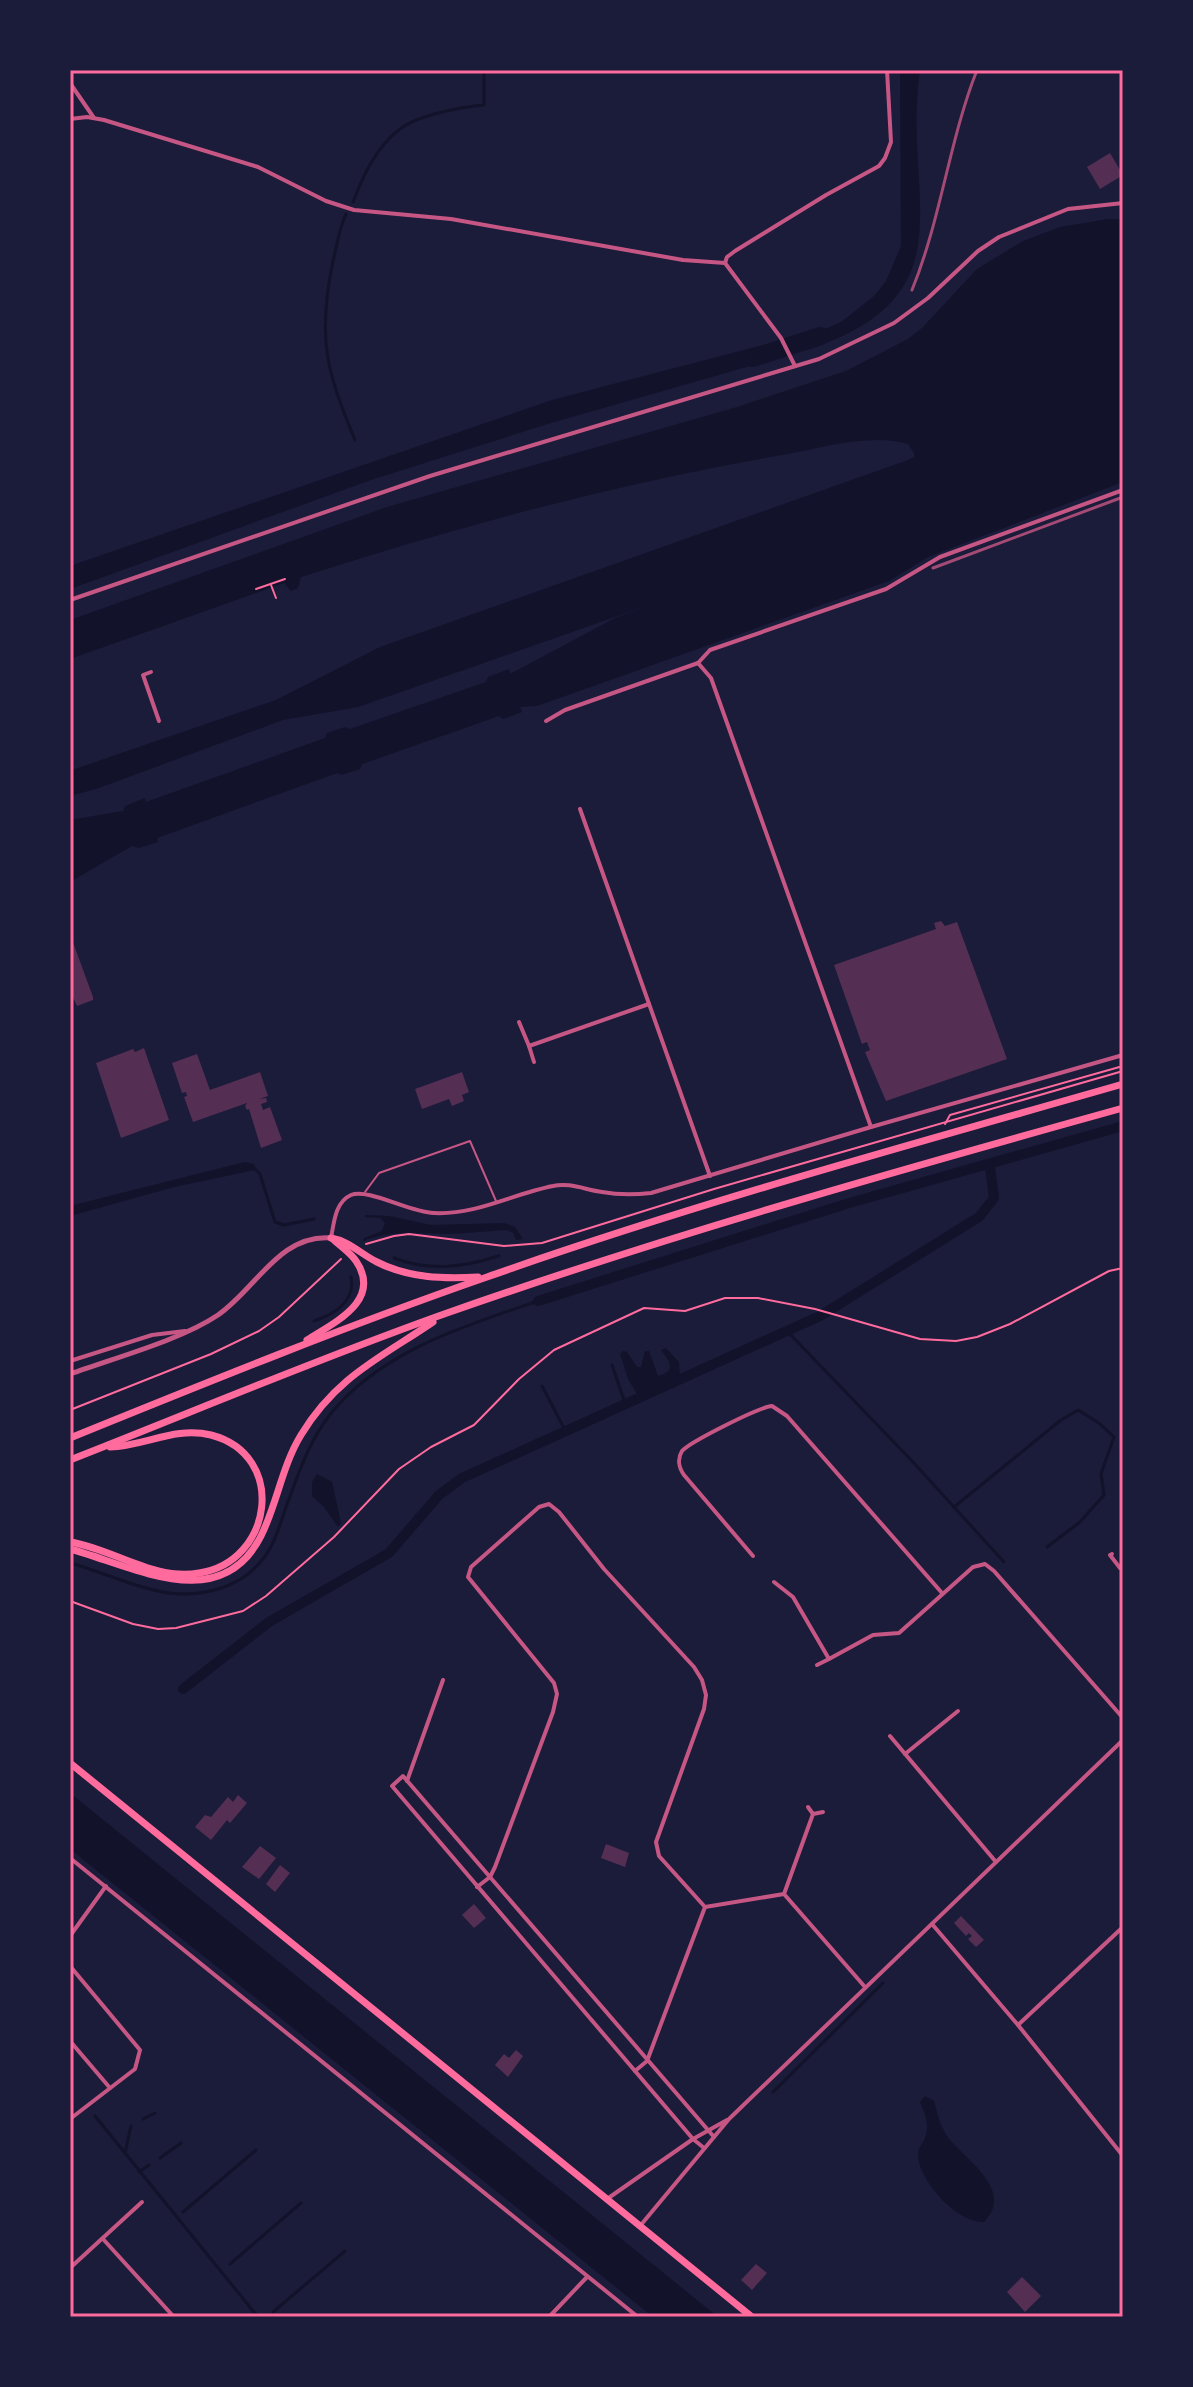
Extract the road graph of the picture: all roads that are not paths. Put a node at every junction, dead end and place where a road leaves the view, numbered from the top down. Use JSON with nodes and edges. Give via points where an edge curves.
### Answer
{"nodes":[{"id":1,"x":887,"y":70,"type":"edge"},
{"id":2,"x":70,"y":83,"type":"edge"},
{"id":3,"x":94,"y":118,"type":"junction"},
{"id":4,"x":70,"y":119,"type":"edge"},
{"id":5,"x":1123,"y":203,"type":"edge"},
{"id":6,"x":725,"y":263,"type":"junction"},
{"id":7,"x":795,"y":367,"type":"junction"},
{"id":8,"x":1123,"y":490,"type":"edge"},
{"id":9,"x":70,"y":600,"type":"edge"},
{"id":10,"x":698,"y":663,"type":"junction"},
{"id":11,"x":151,"y":672,"type":"dead end"},
{"id":12,"x":145,"y":682,"type":"junction"},
{"id":13,"x":136,"y":685,"type":"dead end"},
{"id":14,"x":159,"y":721,"type":"dead end"},
{"id":15,"x":546,"y":721,"type":"dead end"},
{"id":16,"x":580,"y":809,"type":"dead end"},
{"id":17,"x":649,"y":1004,"type":"junction"},
{"id":18,"x":519,"y":1022,"type":"dead end"},
{"id":19,"x":529,"y":1046,"type":"junction"},
{"id":20,"x":1123,"y":1055,"type":"edge"},
{"id":21,"x":534,"y":1062,"type":"dead end"},
{"id":22,"x":1123,"y":1084,"type":"edge"},
{"id":23,"x":1123,"y":1108,"type":"edge"},
{"id":24,"x":871,"y":1127,"type":"junction"},
{"id":25,"x":710,"y":1176,"type":"junction"},
{"id":26,"x":364,"y":1193,"type":"junction"},
{"id":27,"x":497,"y":1202,"type":"junction"},
{"id":28,"x":331,"y":1238,"type":"junction"},
{"id":29,"x":488,"y":1276,"type":"junction"},
{"id":30,"x":445,"y":1314,"type":"junction"},
{"id":31,"x":192,"y":1330,"type":"junction"},
{"id":32,"x":295,"y":1348,"type":"junction"},
{"id":33,"x":70,"y":1361,"type":"edge"},
{"id":34,"x":70,"y":1374,"type":"edge"},
{"id":35,"x":70,"y":1438,"type":"edge"},
{"id":36,"x":104,"y":1447,"type":"junction"},
{"id":37,"x":70,"y":1460,"type":"edge"},
{"id":38,"x":70,"y":1542,"type":"edge"},
{"id":39,"x":70,"y":1549,"type":"edge"},
{"id":40,"x":1112,"y":1554,"type":"dead end"},
{"id":41,"x":753,"y":1556,"type":"dead end"},
{"id":42,"x":1123,"y":1565,"type":"edge"},
{"id":43,"x":774,"y":1582,"type":"dead end"},
{"id":44,"x":942,"y":1593,"type":"junction"},
{"id":45,"x":829,"y":1659,"type":"junction"},
{"id":46,"x":817,"y":1665,"type":"dead end"},
{"id":47,"x":443,"y":1680,"type":"dead end"},
{"id":48,"x":958,"y":1711,"type":"dead end"},
{"id":49,"x":1123,"y":1718,"type":"edge"},
{"id":50,"x":890,"y":1736,"type":"dead end"},
{"id":51,"x":1123,"y":1740,"type":"edge"},
{"id":52,"x":905,"y":1754,"type":"junction"},
{"id":53,"x":70,"y":1763,"type":"edge"},
{"id":54,"x":407,"y":1781,"type":"junction"},
{"id":55,"x":808,"y":1807,"type":"dead end"},
{"id":56,"x":823,"y":1812,"type":"dead end"},
{"id":57,"x":813,"y":1814,"type":"junction"},
{"id":58,"x":70,"y":1858,"type":"edge"},
{"id":59,"x":996,"y":1862,"type":"junction"},
{"id":60,"x":490,"y":1877,"type":"junction"},
{"id":61,"x":106,"y":1886,"type":"junction"},
{"id":62,"x":477,"y":1887,"type":"junction"},
{"id":63,"x":784,"y":1894,"type":"junction"},
{"id":64,"x":705,"y":1907,"type":"junction"},
{"id":65,"x":932,"y":1924,"type":"junction"},
{"id":66,"x":1123,"y":1927,"type":"edge"},
{"id":67,"x":70,"y":1936,"type":"edge"},
{"id":68,"x":70,"y":1966,"type":"edge"},
{"id":69,"x":865,"y":1987,"type":"junction"},
{"id":70,"x":1018,"y":2025,"type":"junction"},
{"id":71,"x":70,"y":2041,"type":"edge"},
{"id":72,"x":647,"y":2061,"type":"junction"},
{"id":73,"x":635,"y":2071,"type":"junction"},
{"id":74,"x":111,"y":2088,"type":"junction"},
{"id":75,"x":70,"y":2119,"type":"edge"},
{"id":76,"x":729,"y":2119,"type":"junction"},
{"id":77,"x":707,"y":2130,"type":"junction"},
{"id":78,"x":714,"y":2137,"type":"junction"},
{"id":79,"x":693,"y":2139,"type":"junction"},
{"id":80,"x":704,"y":2148,"type":"junction"},
{"id":81,"x":1123,"y":2156,"type":"edge"},
{"id":82,"x":607,"y":2199,"type":"junction"},
{"id":83,"x":142,"y":2202,"type":"dead end"},
{"id":84,"x":640,"y":2226,"type":"junction"},
{"id":85,"x":103,"y":2239,"type":"junction"},
{"id":86,"x":70,"y":2268,"type":"edge"},
{"id":87,"x":587,"y":2277,"type":"junction"},
{"id":88,"x":174,"y":2317,"type":"edge"},
{"id":89,"x":549,"y":2317,"type":"edge"},
{"id":90,"x":638,"y":2317,"type":"edge"},
{"id":91,"x":752,"y":2317,"type":"edge"}],
"edges":[{"from":1,"to":6,"type":"street","via":[[891,142],[879,166],[735,251]]},
{"from":2,"to":3,"type":"street"},
{"from":3,"to":4,"type":"street"},
{"from":3,"to":6,"type":"street","via":[[258,167],[354,210],[451,219]]},
{"from":5,"to":7,"type":"street","via":[[1068,209],[1022,225],[978,251],[894,323]]},
{"from":6,"to":7,"type":"street","via":[[781,338]]},
{"from":7,"to":9,"type":"street","via":[[430,476]]},
{"from":8,"to":10,"type":"street","via":[[940,557],[886,589],[710,650]]},
{"from":10,"to":15,"type":"street"},
{"from":10,"to":24,"type":"street","via":[[711,678]]},
{"from":11,"to":12,"type":"street","via":[[143,675]]},
{"from":12,"to":13,"type":"street"},
{"from":12,"to":14,"type":"street"},
{"from":16,"to":17,"type":"street"},
{"from":17,"to":19,"type":"street"},
{"from":17,"to":25,"type":"street"},
{"from":18,"to":19,"type":"street"},
{"from":19,"to":21,"type":"street"},
{"from":20,"to":24,"type":"street"},
{"from":22,"to":29,"type":"main road","via":[[750,1191]]},
{"from":23,"to":30,"type":"main road","via":[[841,1187]]},
{"from":24,"to":25,"type":"street"},
{"from":25,"to":27,"type":"street","via":[[629,1195],[554,1185]]},
{"from":26,"to":27,"type":"street","via":[[431,1213],[467,1213]]},
{"from":26,"to":27,"type":"lane","via":[[379,1173],[470,1141]]},
{"from":26,"to":28,"type":"street","via":[[342,1201]]},
{"from":28,"to":29,"type":"main road","via":[[405,1272],[440,1278]]},
{"from":28,"to":31,"type":"street","via":[[291,1246],[231,1305]]},
{"from":28,"to":32,"type":"main road","via":[[358,1264],[361,1293],[346,1316]]},
{"from":29,"to":32,"type":"main road"},
{"from":30,"to":36,"type":"main road"},
{"from":30,"to":39,"type":"main road","via":[[371,1360],[329,1395],[299,1437],[262,1535],[230,1570],[202,1580],[169,1579]]},
{"from":31,"to":33,"type":"street","via":[[152,1335]]},
{"from":31,"to":34,"type":"street"},
{"from":32,"to":35,"type":"main road"},
{"from":36,"to":37,"type":"main road"},
{"from":36,"to":38,"type":"main road","via":[[126,1447],[180,1432],[229,1442],[244,1453],[262,1487],[256,1532],[227,1564],[186,1574],[151,1569]]},
{"from":40,"to":42,"type":"street","via":[[1120,1568]]},
{"from":41,"to":44,"type":"street","via":[[684,1475],[679,1460],[698,1441],[772,1406],[787,1416]]},
{"from":43,"to":45,"type":"street","via":[[793,1597]]},
{"from":44,"to":45,"type":"street","via":[[899,1633],[873,1635]]},
{"from":44,"to":49,"type":"street","via":[[973,1567],[988,1566]]},
{"from":45,"to":46,"type":"street"},
{"from":47,"to":54,"type":"street"},
{"from":48,"to":52,"type":"street"},
{"from":50,"to":52,"type":"street"},
{"from":51,"to":59,"type":"street"},
{"from":52,"to":59,"type":"street"},
{"from":53,"to":82,"type":"main road"},
{"from":54,"to":60,"type":"street"},
{"from":54,"to":62,"type":"street","via":[[403,1776],[392,1786]]},
{"from":55,"to":57,"type":"street"},
{"from":56,"to":57,"type":"street"},
{"from":57,"to":63,"type":"street"},
{"from":58,"to":61,"type":"street"},
{"from":59,"to":65,"type":"street"},
{"from":60,"to":62,"type":"street"},
{"from":60,"to":64,"type":"street","via":[[557,1694],[554,1683],[468,1577],[471,1567],[549,1504],[702,1680],[704,1709],[656,1842],[659,1856]]},
{"from":60,"to":72,"type":"street"},
{"from":61,"to":67,"type":"street"},
{"from":61,"to":87,"type":"street"},
{"from":62,"to":73,"type":"street"},
{"from":63,"to":64,"type":"street"},
{"from":63,"to":69,"type":"street"},
{"from":64,"to":72,"type":"street"},
{"from":65,"to":69,"type":"street"},
{"from":65,"to":70,"type":"street"},
{"from":66,"to":70,"type":"street"},
{"from":68,"to":74,"type":"street","via":[[140,2050],[135,2069]]},
{"from":69,"to":76,"type":"street"},
{"from":70,"to":81,"type":"street"},
{"from":71,"to":74,"type":"street"},
{"from":72,"to":73,"type":"street"},
{"from":72,"to":77,"type":"street"},
{"from":73,"to":79,"type":"street"},
{"from":74,"to":75,"type":"street"},
{"from":76,"to":77,"type":"street"},
{"from":76,"to":78,"type":"street"},
{"from":77,"to":78,"type":"street"},
{"from":77,"to":79,"type":"street"},
{"from":78,"to":80,"type":"street"},
{"from":79,"to":80,"type":"street"},
{"from":79,"to":82,"type":"street"},
{"from":80,"to":84,"type":"street"},
{"from":82,"to":84,"type":"main road"},
{"from":83,"to":85,"type":"street"},
{"from":84,"to":91,"type":"main road"},
{"from":85,"to":86,"type":"street"},
{"from":85,"to":88,"type":"street"},
{"from":87,"to":89,"type":"street"},
{"from":87,"to":90,"type":"street"}]}
